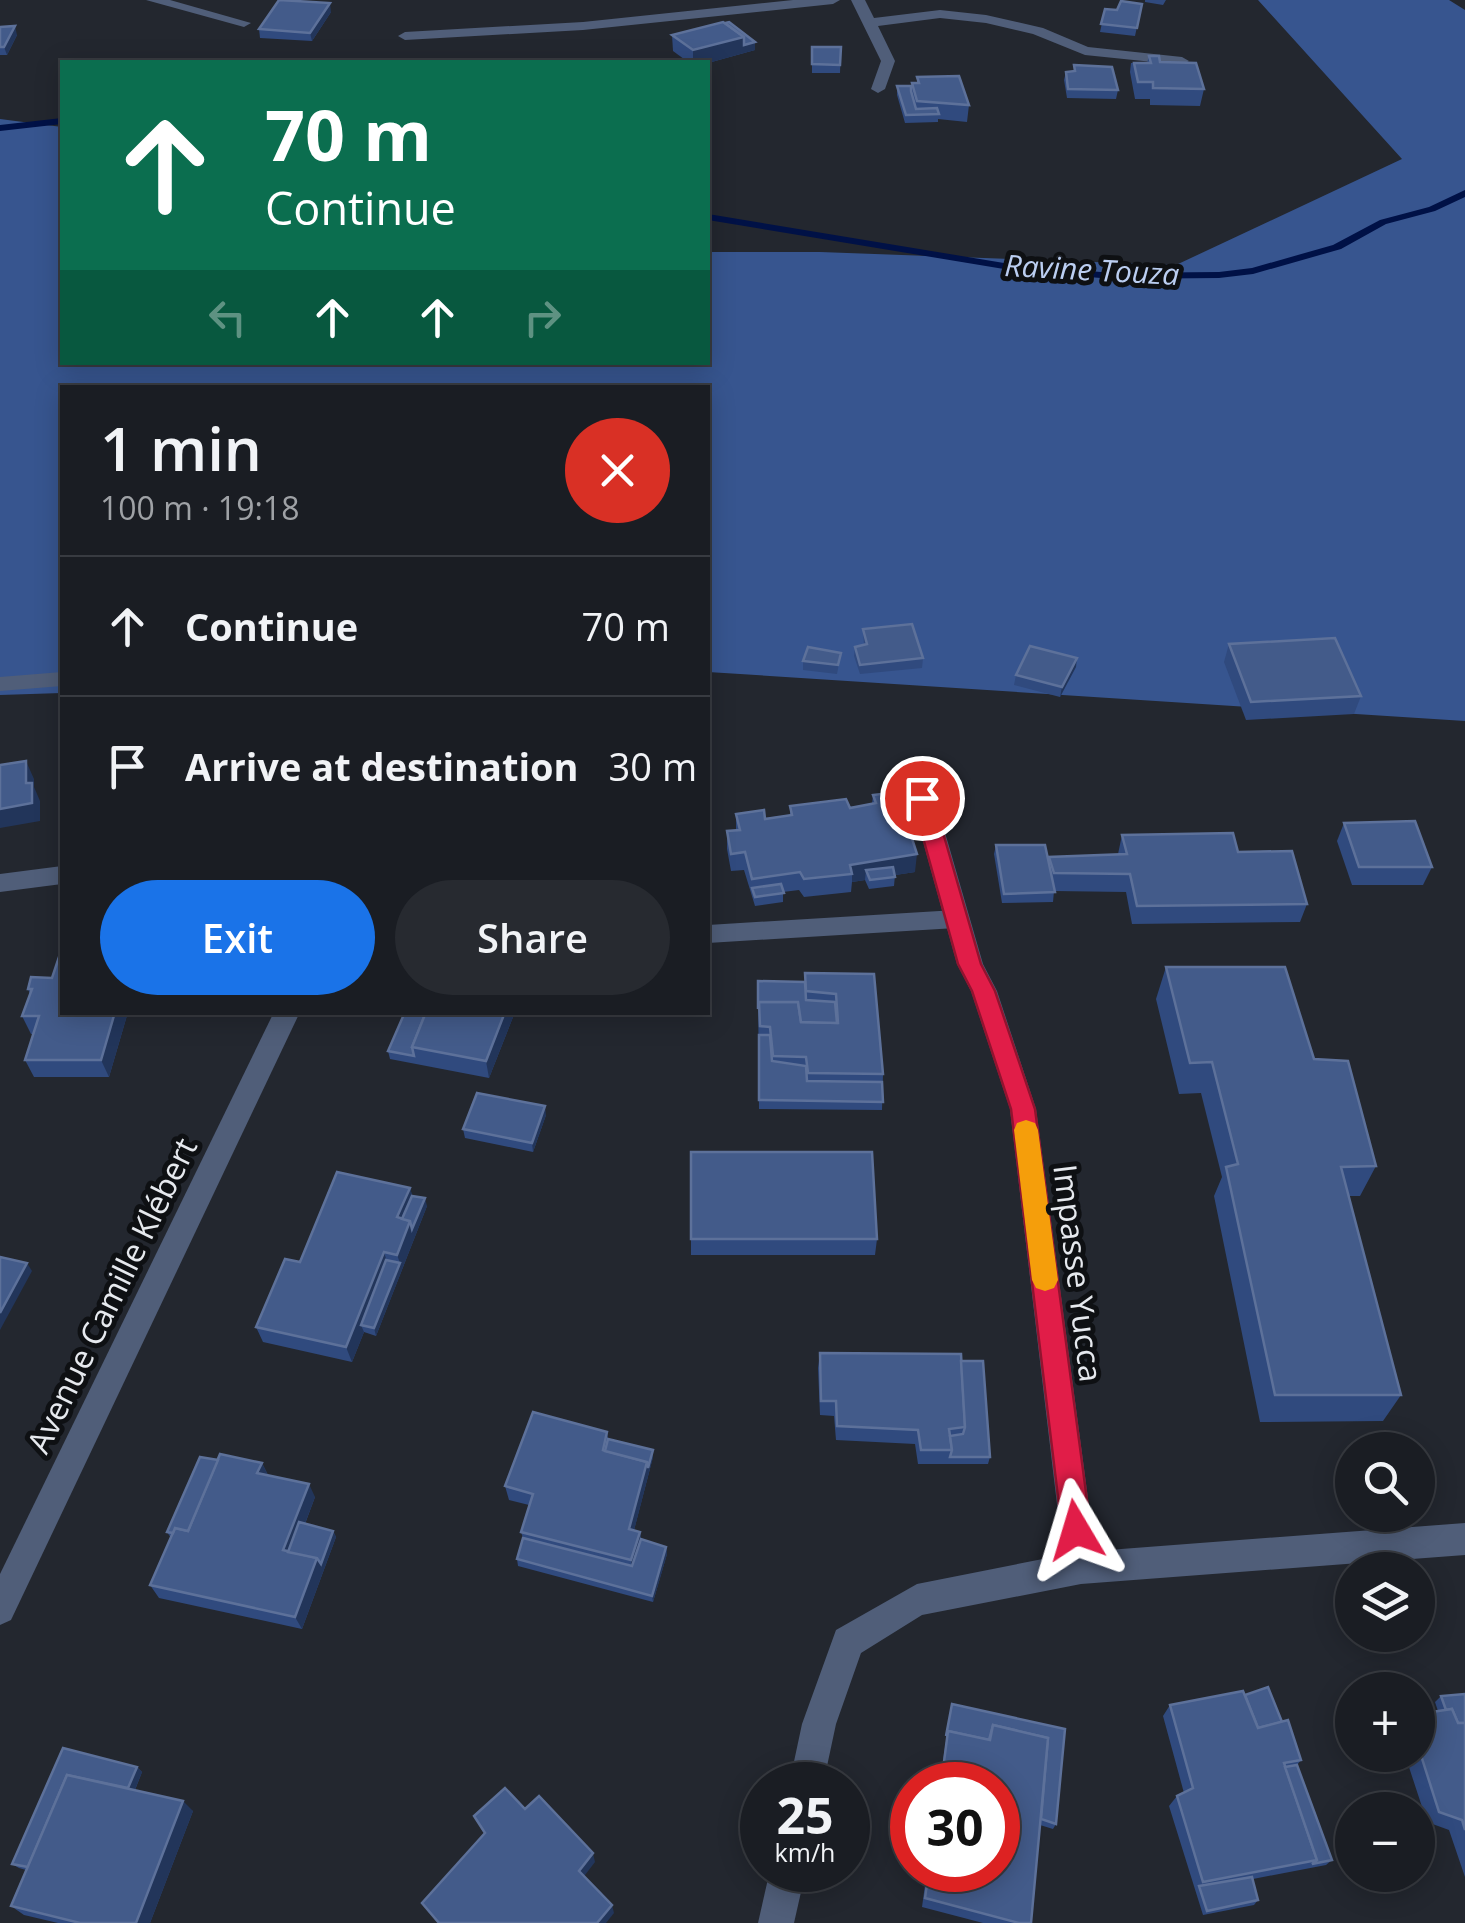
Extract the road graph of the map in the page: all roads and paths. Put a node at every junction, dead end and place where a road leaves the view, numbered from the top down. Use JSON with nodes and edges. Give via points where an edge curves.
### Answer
{"nodes":[{"id":1,"x":153,"y":0,"type":"edge"},
{"id":2,"x":834,"y":0,"type":"edge"},
{"id":3,"x":858,"y":0,"type":"edge"},
{"id":4,"x":244,"y":23,"type":"dead end"},
{"id":5,"x":869,"y":23,"type":"junction"},
{"id":6,"x":405,"y":36,"type":"dead end"},
{"id":7,"x":1182,"y":61,"type":"edge"},
{"id":8,"x":878,"y":89,"type":"dead end"},
{"id":9,"x":60,"y":679,"type":"edge"},
{"id":10,"x":0,"y":684,"type":"edge"},
{"id":11,"x":922,"y":798,"type":"dead end"},
{"id":12,"x":60,"y":875,"type":"edge"},
{"id":13,"x":0,"y":883,"type":"edge"},
{"id":14,"x":956,"y":919,"type":"junction"},
{"id":15,"x":710,"y":934,"type":"edge"},
{"id":16,"x":287,"y":1015,"type":"edge"},
{"id":17,"x":1465,"y":1539,"type":"edge"},
{"id":18,"x":1081,"y":1568,"type":"junction"},
{"id":19,"x":0,"y":1609,"type":"edge"},
{"id":20,"x":811,"y":1762,"type":"edge"},
{"id":21,"x":783,"y":1892,"type":"edge"},
{"id":22,"x":776,"y":1923,"type":"edge"}],
"edges":[{"from":1,"to":4,"type":"street"},
{"from":2,"to":6,"type":"street"},
{"from":3,"to":5,"type":"street"},
{"from":5,"to":7,"type":"street","via":[[940,14],[986,18],[1085,51]]},
{"from":5,"to":8,"type":"street","via":[[888,61]]},
{"from":9,"to":10,"type":"street"},
{"from":11,"to":14,"type":"street","name":"Impasse Yucca"},
{"from":12,"to":13,"type":"street"},
{"from":14,"to":15,"type":"street"},
{"from":14,"to":18,"type":"street","name":"Impasse Yucca","via":[[1023,1109]]},
{"from":16,"to":19,"type":"street","name":"Avenue Camille Klébert"},
{"from":17,"to":18,"type":"street"},
{"from":18,"to":20,"type":"street","via":[[917,1600],[848,1642]]},
{"from":21,"to":22,"type":"street"}]}
